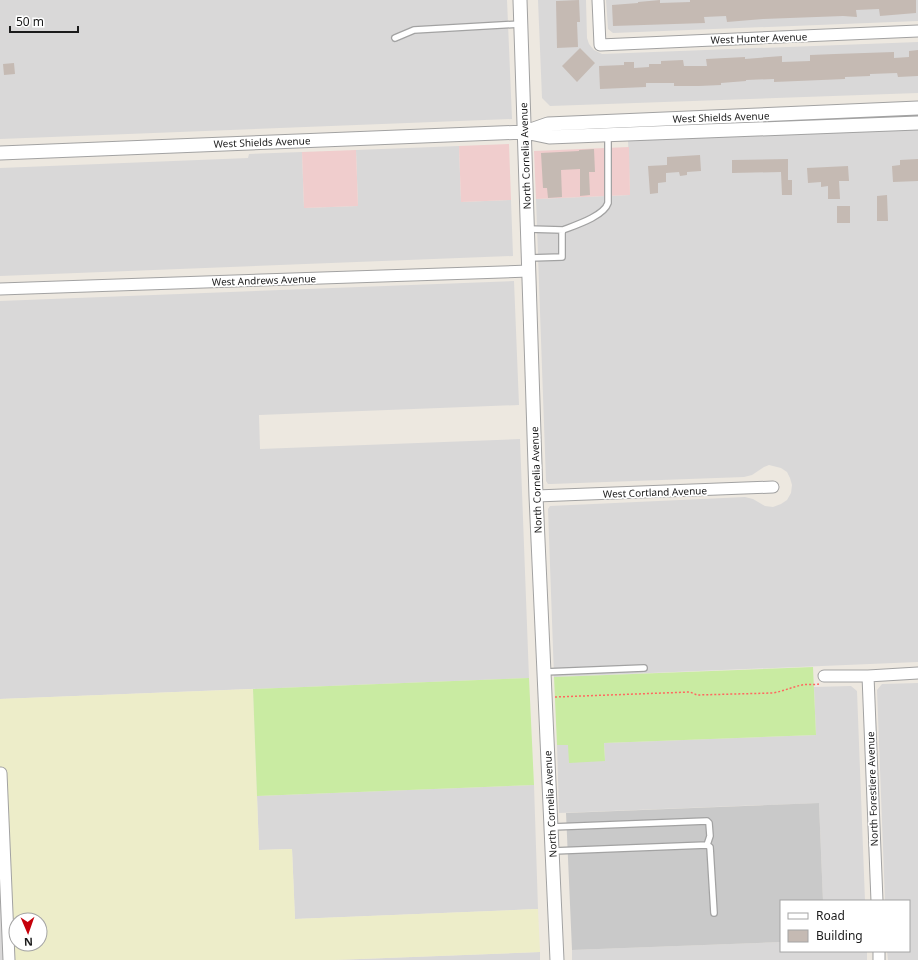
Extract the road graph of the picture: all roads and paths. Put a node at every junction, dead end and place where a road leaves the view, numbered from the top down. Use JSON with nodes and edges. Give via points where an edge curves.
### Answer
{"nodes":[{"id":1,"x":520,"y":0,"type":"edge"},
{"id":2,"x":598,"y":0,"type":"edge"},
{"id":3,"x":521,"y":24,"type":"junction"},
{"id":4,"x":918,"y":31,"type":"edge"},
{"id":5,"x":395,"y":38,"type":"dead end"},
{"id":6,"x":918,"y":108,"type":"edge"},
{"id":7,"x":918,"y":123,"type":"edge"},
{"id":8,"x":525,"y":132,"type":"junction"},
{"id":9,"x":608,"y":135,"type":"junction"},
{"id":10,"x":0,"y":153,"type":"edge"},
{"id":11,"x":528,"y":229,"type":"junction"},
{"id":12,"x":563,"y":230,"type":"junction"},
{"id":13,"x":529,"y":264,"type":"junction"},
{"id":14,"x":0,"y":289,"type":"edge"},
{"id":15,"x":773,"y":487,"type":"dead end"},
{"id":16,"x":536,"y":496,"type":"junction"},
{"id":17,"x":644,"y":668,"type":"dead end"},
{"id":18,"x":544,"y":672,"type":"junction"},
{"id":19,"x":918,"y":673,"type":"edge"},
{"id":20,"x":824,"y":676,"type":"joint"},
{"id":21,"x":868,"y":676,"type":"junction"},
{"id":22,"x":545,"y":697,"type":"junction"},
{"id":23,"x":1,"y":773,"type":"dead end"},
{"id":24,"x":1,"y":810,"type":"edge"},
{"id":25,"x":551,"y":827,"type":"junction"},
{"id":26,"x":706,"y":846,"type":"junction"},
{"id":27,"x":552,"y":851,"type":"junction"},
{"id":28,"x":876,"y":900,"type":"edge"},
{"id":29,"x":714,"y":912,"type":"dead end"},
{"id":30,"x":9,"y":960,"type":"edge"},
{"id":31,"x":557,"y":960,"type":"edge"}],
"edges":[{"from":1,"to":3,"type":"street","name":"North Cornelia Avenue"},
{"from":2,"to":4,"type":"street","name":"West Hunter Avenue","via":[[600,45]]},
{"from":3,"to":5,"type":"lane","via":[[414,30]]},
{"from":3,"to":8,"type":"street","name":"North Cornelia Avenue"},
{"from":6,"to":8,"type":"street","name":"West Shields Avenue","via":[[548,124]]},
{"from":7,"to":9,"type":"street","name":"West Shields Avenue"},
{"from":8,"to":9,"type":"street","name":"West Shields Avenue","via":[[549,138]]},
{"from":8,"to":10,"type":"street","name":"West Shields Avenue"},
{"from":8,"to":11,"type":"street","name":"North Cornelia Avenue"},
{"from":9,"to":12,"type":"lane","via":[[607,207],[587,220]]},
{"from":11,"to":12,"type":"lane"},
{"from":11,"to":13,"type":"street","name":"North Cornelia Avenue"},
{"from":12,"to":13,"type":"lane","via":[[562,256]]},
{"from":13,"to":14,"type":"street","name":"West Andrews Avenue"},
{"from":13,"to":16,"type":"street","name":"North Cornelia Avenue"},
{"from":15,"to":16,"type":"street","name":"West Cortland Avenue"},
{"from":16,"to":18,"type":"street","name":"North Cornelia Avenue"},
{"from":17,"to":18,"type":"lane"},
{"from":18,"to":22,"type":"street","name":"North Cornelia Avenue"},
{"from":19,"to":21,"type":"street"},
{"from":20,"to":21,"type":"street"},
{"from":20,"to":22,"type":"path","via":[[818,684],[805,684],[774,693],[697,695],[690,692],[668,692]]},
{"from":21,"to":28,"type":"street","name":"North Forestiere Avenue"},
{"from":22,"to":25,"type":"street","name":"North Cornelia Avenue"},
{"from":23,"to":24,"type":"street"},
{"from":24,"to":30,"type":"street"},
{"from":25,"to":26,"type":"lane","via":[[707,821],[710,836]]},
{"from":25,"to":27,"type":"street","name":"North Cornelia Avenue"},
{"from":26,"to":27,"type":"lane"},
{"from":26,"to":29,"type":"lane","via":[[710,847]]},
{"from":27,"to":31,"type":"street","name":"North Cornelia Avenue"}]}
